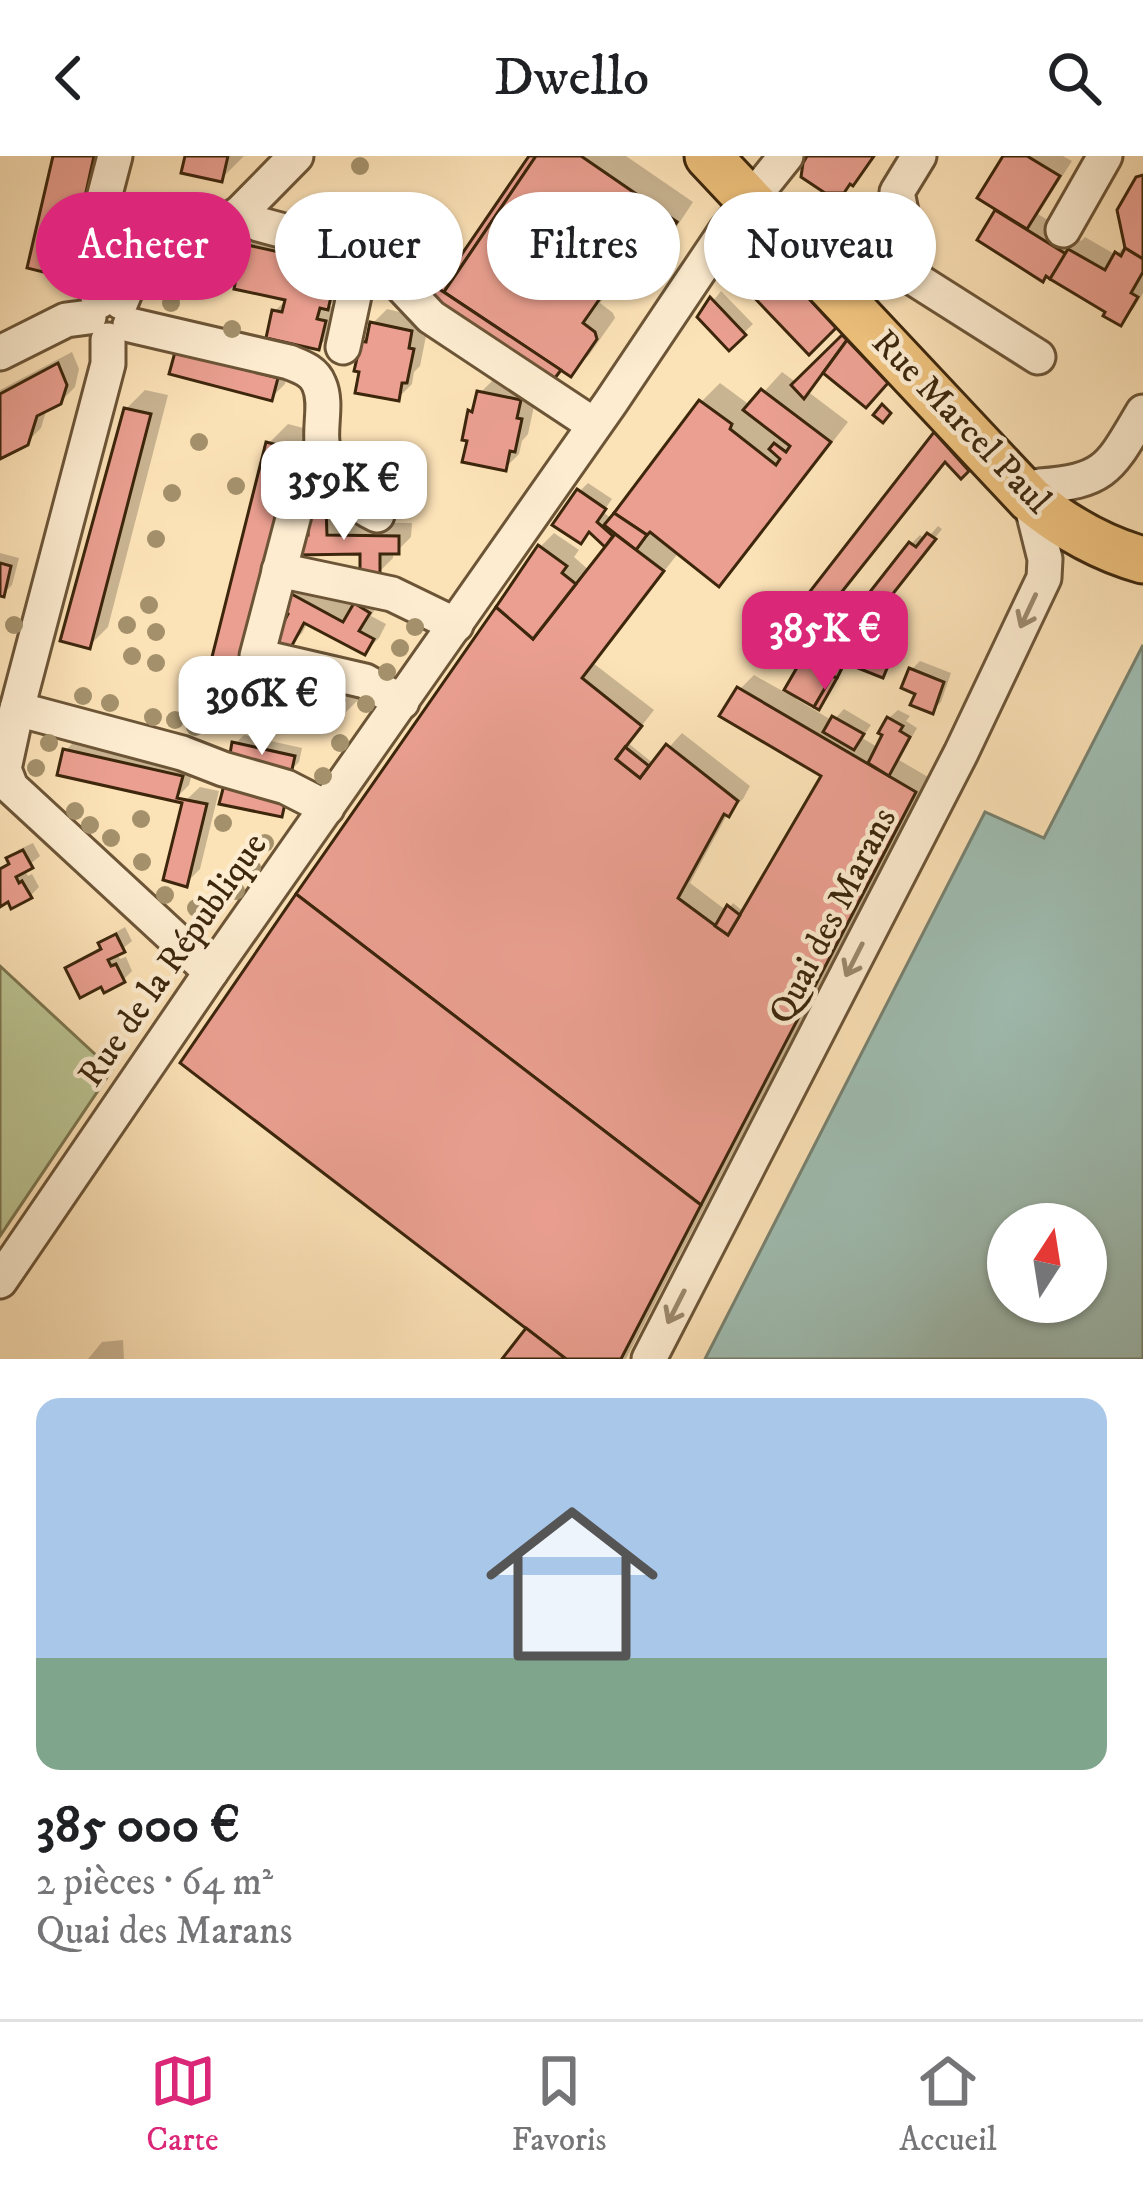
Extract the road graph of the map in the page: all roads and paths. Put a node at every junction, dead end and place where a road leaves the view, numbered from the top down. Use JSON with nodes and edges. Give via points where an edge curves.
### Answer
{"nodes":[{"id":1,"x":115,"y":156,"type":"edge"},
{"id":2,"x":296,"y":156,"type":"edge"},
{"id":3,"x":708,"y":156,"type":"edge"},
{"id":4,"x":919,"y":156,"type":"edge"},
{"id":5,"x":1105,"y":156,"type":"edge"},
{"id":6,"x":758,"y":175,"type":"edge"},
{"id":7,"x":251,"y":202,"type":"edge"},
{"id":8,"x":1063,"y":230,"type":"dead end"},
{"id":9,"x":119,"y":300,"type":"edge"},
{"id":10,"x":109,"y":317,"type":"junction"},
{"id":11,"x":343,"y":347,"type":"dead end"},
{"id":12,"x":0,"y":353,"type":"edge"},
{"id":13,"x":1038,"y":357,"type":"dead end"},
{"id":14,"x":1143,"y":412,"type":"edge"},
{"id":15,"x":594,"y":425,"type":"junction"},
{"id":16,"x":322,"y":444,"type":"junction"},
{"id":17,"x":1035,"y":493,"type":"junction"},
{"id":18,"x":377,"y":515,"type":"dead end"},
{"id":19,"x":1143,"y":558,"type":"edge"},
{"id":20,"x":279,"y":570,"type":"junction"},
{"id":21,"x":456,"y":625,"type":"junction"},
{"id":22,"x":402,"y":702,"type":"junction"},
{"id":23,"x":17,"y":709,"type":"junction"},
{"id":24,"x":327,"y":808,"type":"junction"},
{"id":25,"x":212,"y":972,"type":"junction"},
{"id":26,"x":0,"y":1281,"type":"edge"},
{"id":27,"x":650,"y":1359,"type":"edge"}],
"edges":[{"from":1,"to":10,"type":"street","via":[[88,260]]},
{"from":2,"to":7,"type":"street"},
{"from":3,"to":6,"type":"main road","name":"Rue Marcel Paul"},
{"from":4,"to":13,"type":"street","via":[[897,192],[915,279]]},
{"from":5,"to":8,"type":"street"},
{"from":6,"to":15,"type":"street","name":"Rue de la République"},
{"from":6,"to":17,"type":"main road","name":"Rue Marcel Paul"},
{"from":9,"to":10,"type":"street"},
{"from":10,"to":12,"type":"street","via":[[65,320]]},
{"from":10,"to":16,"type":"street","via":[[310,371],[320,385]]},
{"from":10,"to":23,"type":"street","via":[[108,364]]},
{"from":11,"to":15,"type":"street","via":[[358,278],[370,268]]},
{"from":14,"to":17,"type":"street","via":[[1091,478]]},
{"from":15,"to":21,"type":"street","name":"Rue de la République"},
{"from":16,"to":18,"type":"street","via":[[337,485]]},
{"from":16,"to":20,"type":"street"},
{"from":17,"to":19,"type":"main road","name":"Rue Marcel Paul","via":[[1054,519]]},
{"from":17,"to":27,"type":"street","name":"Quai des Marans","one_way":true,"via":[[1044,578]]},
{"from":20,"to":21,"type":"street","via":[[392,594]]},
{"from":20,"to":22,"type":"street","via":[[257,656],[365,681]]},
{"from":21,"to":22,"type":"street","name":"Rue de la République"},
{"from":22,"to":24,"type":"street","name":"Rue de la République"},
{"from":23,"to":24,"type":"street","via":[[182,753]]},
{"from":23,"to":25,"type":"street","via":[[4,770],[11,787]]},
{"from":24,"to":25,"type":"street","name":"Rue de la République"},
{"from":25,"to":26,"type":"street","name":"Rue de la République"}]}
